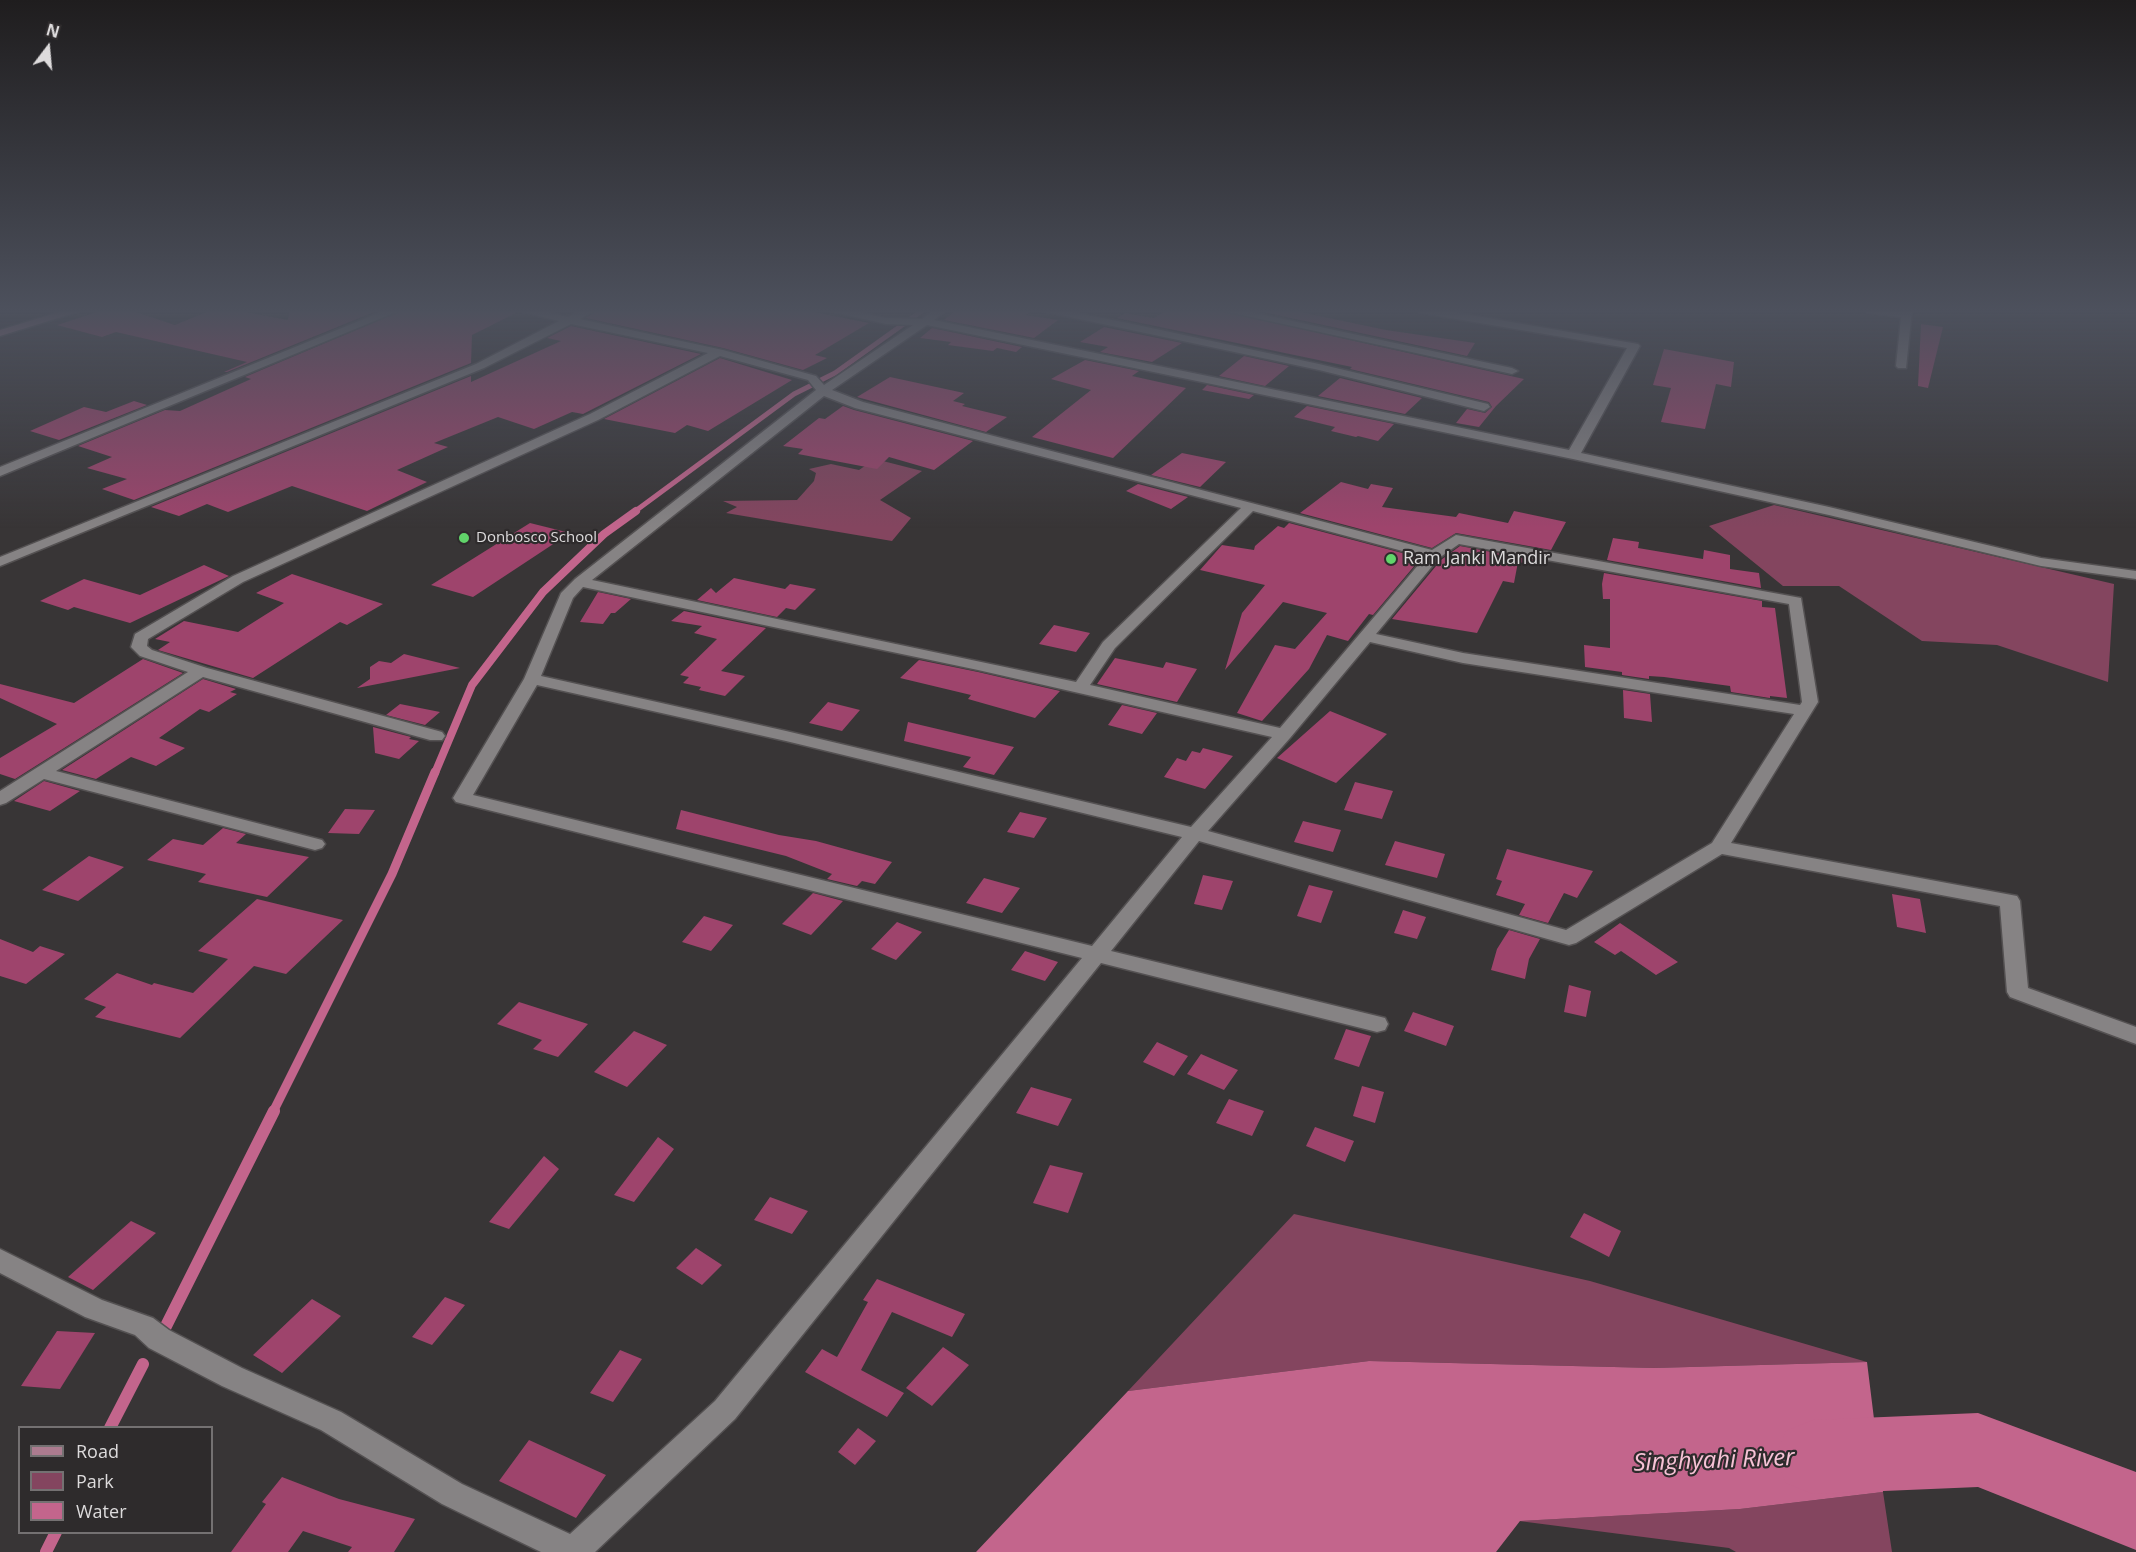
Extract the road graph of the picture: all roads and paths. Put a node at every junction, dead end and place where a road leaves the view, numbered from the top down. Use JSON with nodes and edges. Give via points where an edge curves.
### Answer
{"nodes":[{"id":1,"x":219,"y":382,"type":"edge"},
{"id":2,"x":440,"y":382,"type":"edge"},
{"id":3,"x":660,"y":382,"type":"edge"},
{"id":4,"x":816,"y":382,"type":"edge"},
{"id":5,"x":836,"y":382,"type":"edge"},
{"id":6,"x":1221,"y":382,"type":"edge"},
{"id":7,"x":1383,"y":382,"type":"edge"},
{"id":8,"x":1614,"y":382,"type":"edge"},
{"id":9,"x":823,"y":391,"type":"junction"},
{"id":10,"x":1484,"y":407,"type":"dead end"},
{"id":11,"x":1573,"y":455,"type":"junction"},
{"id":12,"x":0,"y":472,"type":"edge"},
{"id":13,"x":1250,"y":507,"type":"junction"},
{"id":14,"x":1434,"y":555,"type":"junction"},
{"id":15,"x":0,"y":562,"type":"edge"},
{"id":16,"x":2136,"y":575,"type":"edge"},
{"id":17,"x":580,"y":582,"type":"junction"},
{"id":18,"x":1366,"y":636,"type":"junction"},
{"id":19,"x":201,"y":671,"type":"junction"},
{"id":20,"x":532,"y":679,"type":"junction"},
{"id":21,"x":1079,"y":688,"type":"junction"},
{"id":22,"x":1804,"y":711,"type":"junction"},
{"id":23,"x":1284,"y":734,"type":"junction"},
{"id":24,"x":436,"y":736,"type":"dead end"},
{"id":25,"x":41,"y":773,"type":"junction"},
{"id":26,"x":0,"y":799,"type":"edge"},
{"id":27,"x":1195,"y":834,"type":"junction"},
{"id":28,"x":315,"y":844,"type":"dead end"},
{"id":29,"x":1719,"y":847,"type":"junction"},
{"id":30,"x":1097,"y":954,"type":"junction"},
{"id":31,"x":1377,"y":1024,"type":"dead end"},
{"id":32,"x":2136,"y":1036,"type":"edge"},
{"id":33,"x":0,"y":1260,"type":"edge"},
{"id":34,"x":573,"y":1552,"type":"edge"}],
"edges":[{"from":1,"to":12,"type":"street"},
{"from":2,"to":15,"type":"street"},
{"from":3,"to":19,"type":"street","via":[[594,417],[238,579],[141,638],[139,647],[146,653]]},
{"from":4,"to":9,"type":"street"},
{"from":5,"to":9,"type":"street"},
{"from":6,"to":11,"type":"street"},
{"from":7,"to":10,"type":"street"},
{"from":8,"to":11,"type":"street"},
{"from":9,"to":13,"type":"street","via":[[859,405]]},
{"from":9,"to":17,"type":"street"},
{"from":11,"to":16,"type":"street","via":[[2041,562]]},
{"from":13,"to":14,"type":"street"},
{"from":13,"to":21,"type":"street","via":[[1109,645]]},
{"from":14,"to":18,"type":"street"},
{"from":14,"to":22,"type":"street","via":[[1456,539],[1796,601],[1810,702]]},
{"from":17,"to":20,"type":"street","via":[[566,596]]},
{"from":17,"to":21,"type":"street"},
{"from":18,"to":22,"type":"street","via":[[1463,658]]},
{"from":18,"to":23,"type":"street"},
{"from":19,"to":24,"type":"street"},
{"from":19,"to":25,"type":"street"},
{"from":20,"to":27,"type":"street"},
{"from":20,"to":30,"type":"street","via":[[462,798]]},
{"from":21,"to":23,"type":"street"},
{"from":22,"to":29,"type":"street"},
{"from":23,"to":27,"type":"street"},
{"from":25,"to":26,"type":"street"},
{"from":25,"to":28,"type":"street"},
{"from":27,"to":29,"type":"street","via":[[1569,938]]},
{"from":27,"to":30,"type":"street"},
{"from":29,"to":32,"type":"street","via":[[2010,901],[2018,992]]},
{"from":30,"to":31,"type":"street"},
{"from":30,"to":34,"type":"street","via":[[724,1410]]},
{"from":33,"to":34,"type":"street","via":[[94,1309],[144,1326],[159,1339],[331,1421],[452,1494]]}]}
